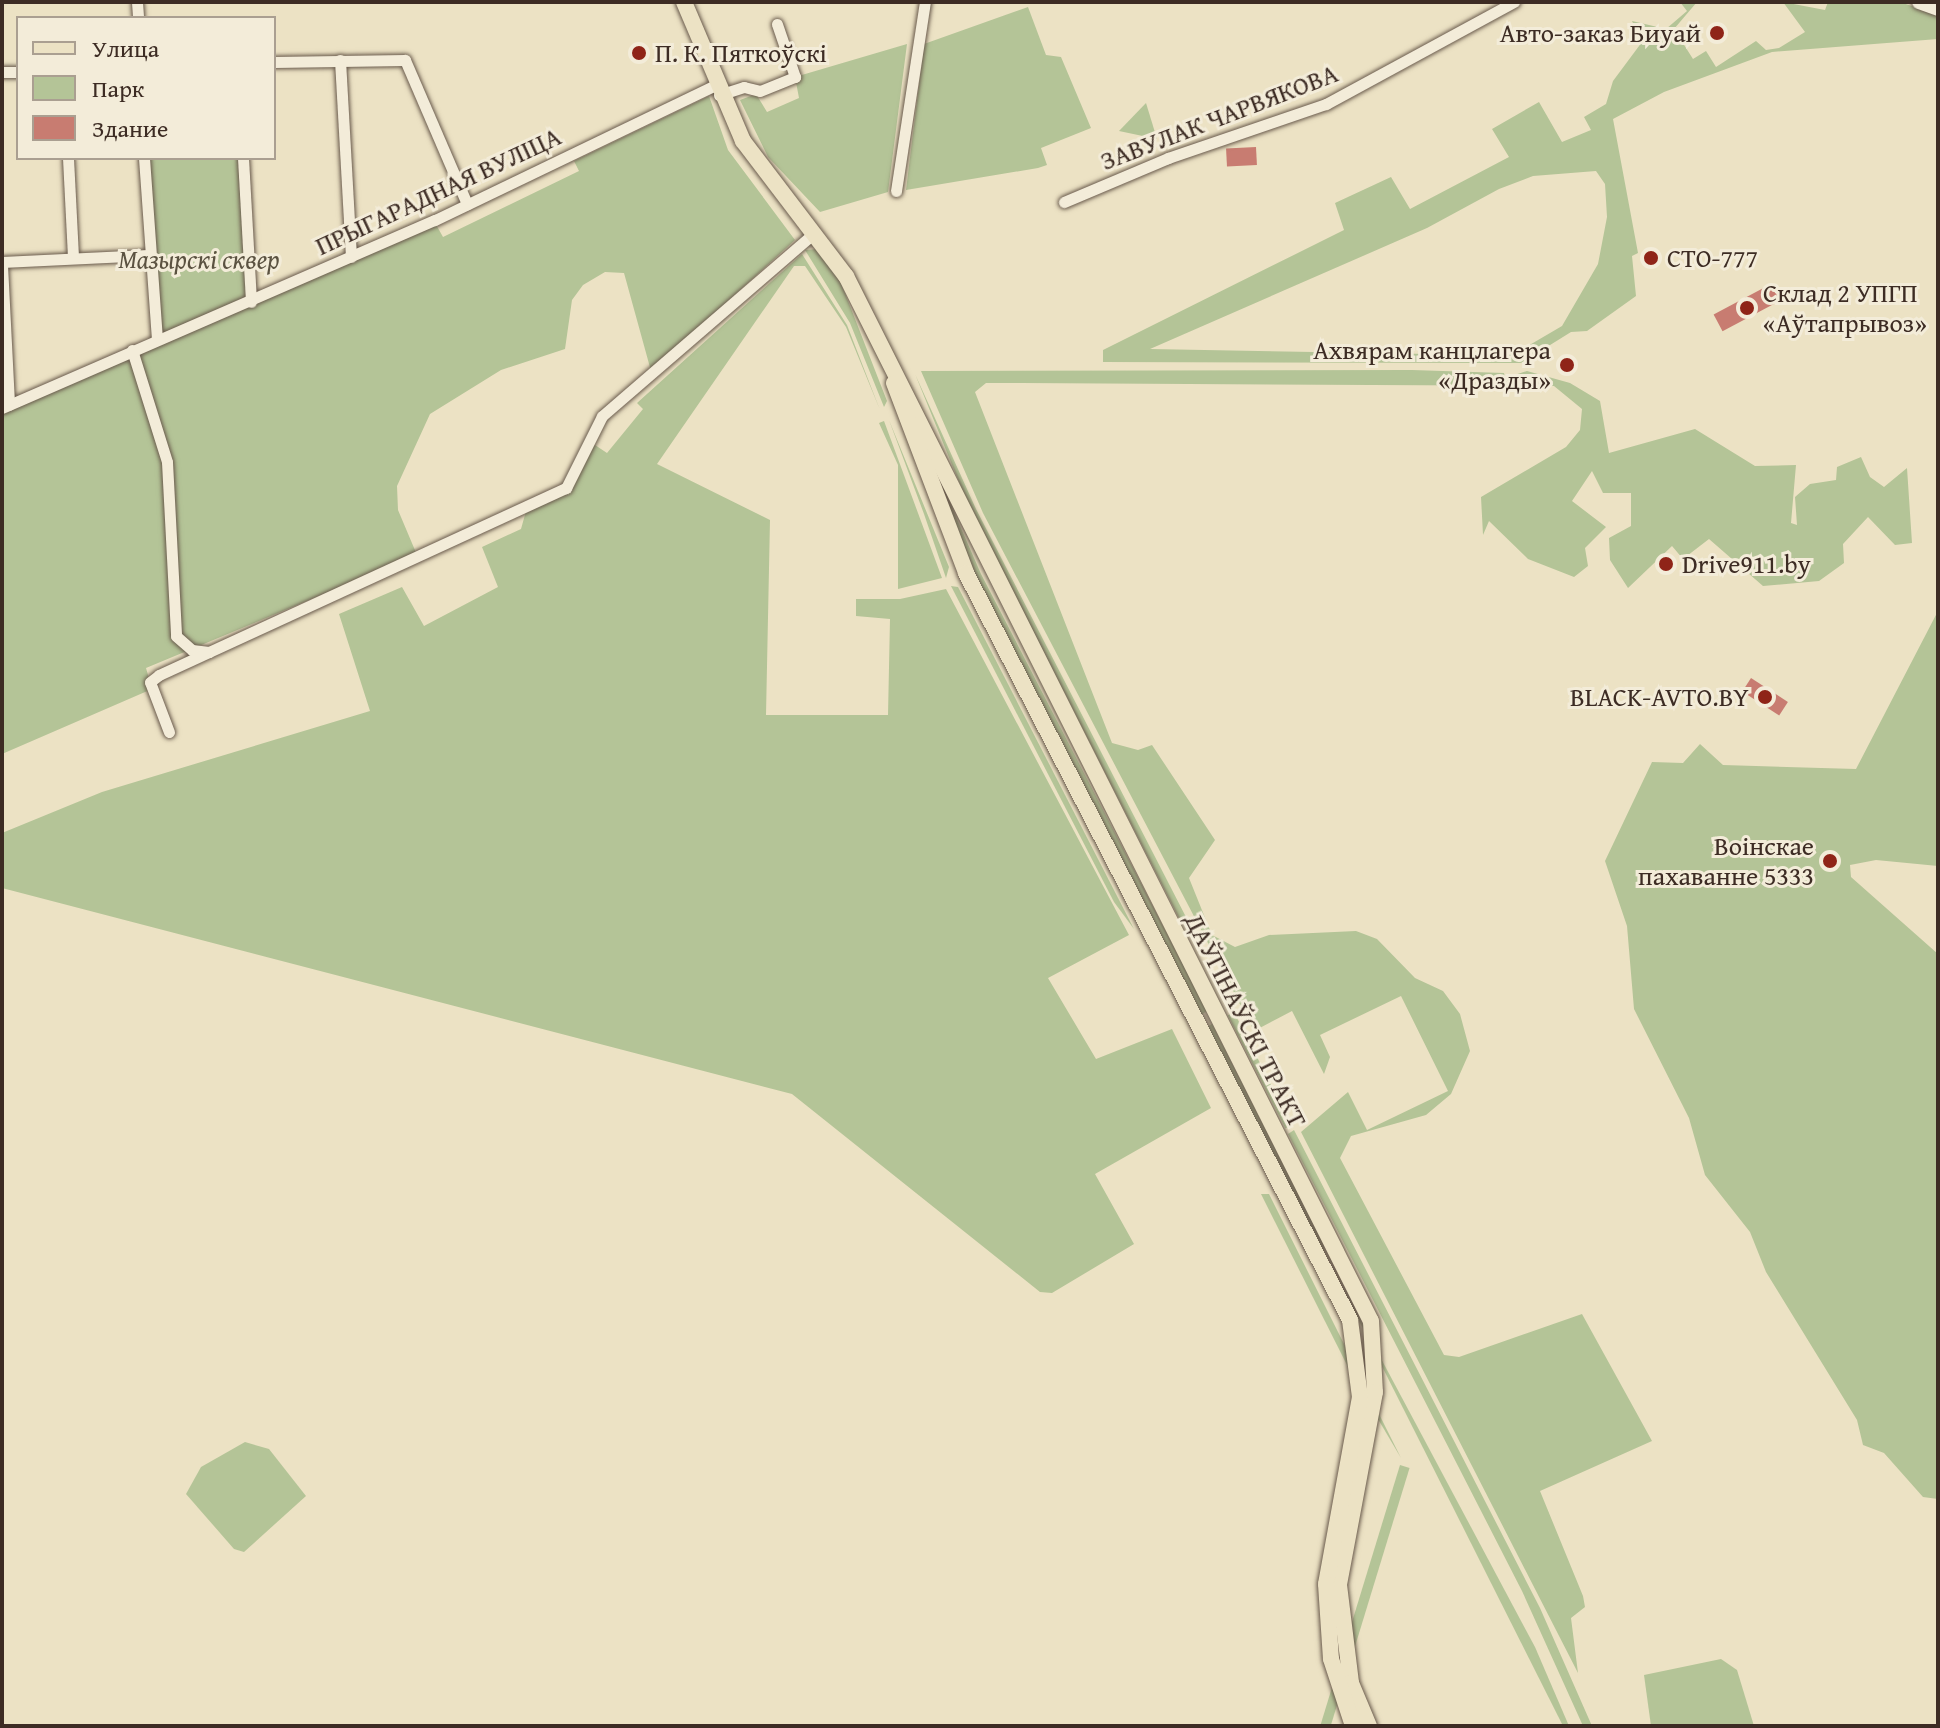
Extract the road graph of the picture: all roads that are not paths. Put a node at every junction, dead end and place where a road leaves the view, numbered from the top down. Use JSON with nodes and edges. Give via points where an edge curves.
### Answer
{"nodes":[{"id":1,"x":684,"y":2,"type":"edge"},
{"id":2,"x":925,"y":2,"type":"edge"},
{"id":3,"x":1514,"y":2,"type":"edge"},
{"id":4,"x":1919,"y":2,"type":"edge"},
{"id":5,"x":1938,"y":9,"type":"edge"},
{"id":6,"x":777,"y":24,"type":"dead end"},
{"id":7,"x":340,"y":60,"type":"junction"},
{"id":8,"x":276,"y":62,"type":"edge"},
{"id":9,"x":717,"y":90,"type":"junction"},
{"id":10,"x":68,"y":160,"type":"edge"},
{"id":11,"x":144,"y":160,"type":"edge"},
{"id":12,"x":243,"y":160,"type":"edge"},
{"id":13,"x":896,"y":191,"type":"dead end"},
{"id":14,"x":1064,"y":202,"type":"dead end"},
{"id":15,"x":467,"y":204,"type":"junction"},
{"id":16,"x":815,"y":232,"type":"junction"},
{"id":17,"x":148,"y":255,"type":"junction"},
{"id":18,"x":351,"y":257,"type":"junction"},
{"id":19,"x":73,"y":258,"type":"junction"},
{"id":20,"x":2,"y":264,"type":"edge"},
{"id":21,"x":251,"y":302,"type":"junction"},
{"id":22,"x":4,"y":339,"type":"edge"},
{"id":23,"x":157,"y":340,"type":"junction"},
{"id":24,"x":132,"y":350,"type":"junction"},
{"id":25,"x":892,"y":372,"type":"junction"},
{"id":26,"x":6,"y":406,"type":"edge"},
{"id":27,"x":210,"y":652,"type":"junction"},
{"id":28,"x":169,"y":732,"type":"dead end"},
{"id":29,"x":1338,"y":1252,"type":"junction"},
{"id":30,"x":1321,"y":1261,"type":"junction"},
{"id":31,"x":1353,"y":1726,"type":"edge"},
{"id":32,"x":1369,"y":1726,"type":"edge"}],
"edges":[{"from":1,"to":9,"type":"main road","name":"ДАЎГІНАЎСКІ ТРАКТ"},
{"from":2,"to":13,"type":"street"},
{"from":3,"to":14,"type":"street","name":"ЗАВУЛАК ЧАРВЯКОВА","via":[[1312,110],[1168,158]]},
{"from":4,"to":5,"type":"street"},
{"from":6,"to":9,"type":"street","name":"ПРЫГАРАДНАЯ ВУЛІЦА","via":[[795,77],[760,91]]},
{"from":7,"to":8,"type":"street"},
{"from":7,"to":15,"type":"street","via":[[394,58],[413,70]]},
{"from":7,"to":18,"type":"street"},
{"from":9,"to":15,"type":"street","name":"ПРЫГАРАДНАЯ ВУЛІЦА"},
{"from":9,"to":16,"type":"main road","name":"ДАЎГІНАЎСКІ ТРАКТ","via":[[743,141]]},
{"from":10,"to":19,"type":"street"},
{"from":11,"to":17,"type":"street"},
{"from":12,"to":21,"type":"street"},
{"from":15,"to":18,"type":"street","name":"ПРЫГАРАДНАЯ ВУЛІЦА"},
{"from":16,"to":25,"type":"main road","name":"ДАЎГІНАЎСКІ ТРАКТ","via":[[846,276]]},
{"from":16,"to":27,"type":"street","via":[[602,416],[566,488]]},
{"from":17,"to":19,"type":"street"},
{"from":17,"to":23,"type":"street"},
{"from":18,"to":21,"type":"street","name":"ПРЫГАРАДНАЯ ВУЛІЦА"},
{"from":19,"to":20,"type":"street"},
{"from":20,"to":22,"type":"street"},
{"from":21,"to":23,"type":"street","name":"ПРЫГАРАДНАЯ ВУЛІЦА"},
{"from":22,"to":26,"type":"street"},
{"from":23,"to":24,"type":"street","name":"ПРЫГАРАДНАЯ ВУЛІЦА"},
{"from":24,"to":26,"type":"street","name":"ПРЫГАРАДНАЯ ВУЛІЦА"},
{"from":24,"to":27,"type":"street","via":[[167,462],[176,636],[192,650]]},
{"from":25,"to":29,"type":"main road","name":"ДАЎГІНАЎСКІ ТРАКТ"},
{"from":25,"to":30,"type":"main road","name":"ДАЎГІНАЎСКІ ТРАКТ","via":[[898,407],[966,573]]},
{"from":27,"to":28,"type":"street","via":[[150,682]]},
{"from":29,"to":30,"type":"main road"},
{"from":29,"to":32,"type":"main road","name":"ДАЎГІНАЎСКІ ТРАКТ","via":[[1371,1321],[1377,1370],[1339,1585],[1351,1683]]},
{"from":30,"to":31,"type":"main road","name":"ДАЎГІНАЎСКІ ТРАКТ","via":[[1350,1320],[1360,1365],[1326,1584],[1331,1659]]}]}
